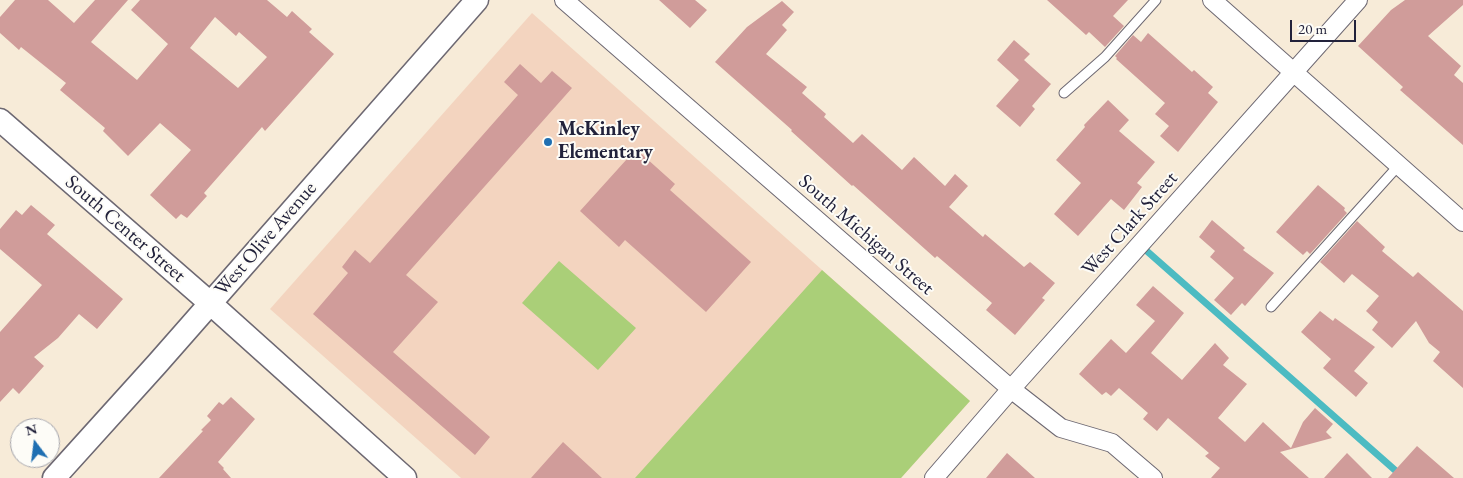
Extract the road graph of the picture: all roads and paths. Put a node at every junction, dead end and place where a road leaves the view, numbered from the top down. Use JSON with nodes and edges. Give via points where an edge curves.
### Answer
{"nodes":[{"id":1,"x":477,"y":0,"type":"edge"},
{"id":2,"x":564,"y":0,"type":"edge"},
{"id":3,"x":1156,"y":0,"type":"edge"},
{"id":4,"x":1212,"y":0,"type":"edge"},
{"id":5,"x":1358,"y":0,"type":"edge"},
{"id":6,"x":1294,"y":72,"type":"junction"},
{"id":7,"x":1064,"y":93,"type":"dead end"},
{"id":8,"x":0,"y":120,"type":"edge"},
{"id":9,"x":1399,"y":165,"type":"junction"},
{"id":10,"x":1463,"y":222,"type":"edge"},
{"id":11,"x":210,"y":303,"type":"junction"},
{"id":12,"x":1271,"y":307,"type":"dead end"},
{"id":13,"x":1011,"y":389,"type":"junction"},
{"id":14,"x":54,"y":478,"type":"edge"},
{"id":15,"x":405,"y":478,"type":"edge"},
{"id":16,"x":934,"y":478,"type":"edge"},
{"id":17,"x":1153,"y":478,"type":"edge"}],
"edges":[{"from":1,"to":11,"type":"street","name":"West Olive Avenue"},
{"from":2,"to":13,"type":"street","name":"South Michigan Street"},
{"from":3,"to":7,"type":"lane","via":[[1105,57]]},
{"from":4,"to":6,"type":"street"},
{"from":5,"to":6,"type":"street","name":"West Clark Street"},
{"from":6,"to":9,"type":"street"},
{"from":6,"to":13,"type":"street","name":"West Clark Street"},
{"from":8,"to":11,"type":"street","name":"South Center Street"},
{"from":9,"to":10,"type":"street"},
{"from":9,"to":12,"type":"lane"},
{"from":11,"to":14,"type":"street","name":"West Olive Avenue"},
{"from":11,"to":15,"type":"street","name":"South Center Street"},
{"from":13,"to":16,"type":"street","name":"West Clark Street"},
{"from":13,"to":17,"type":"street","name":"South Michigan Street","via":[[1061,428],[1112,443]]}]}
